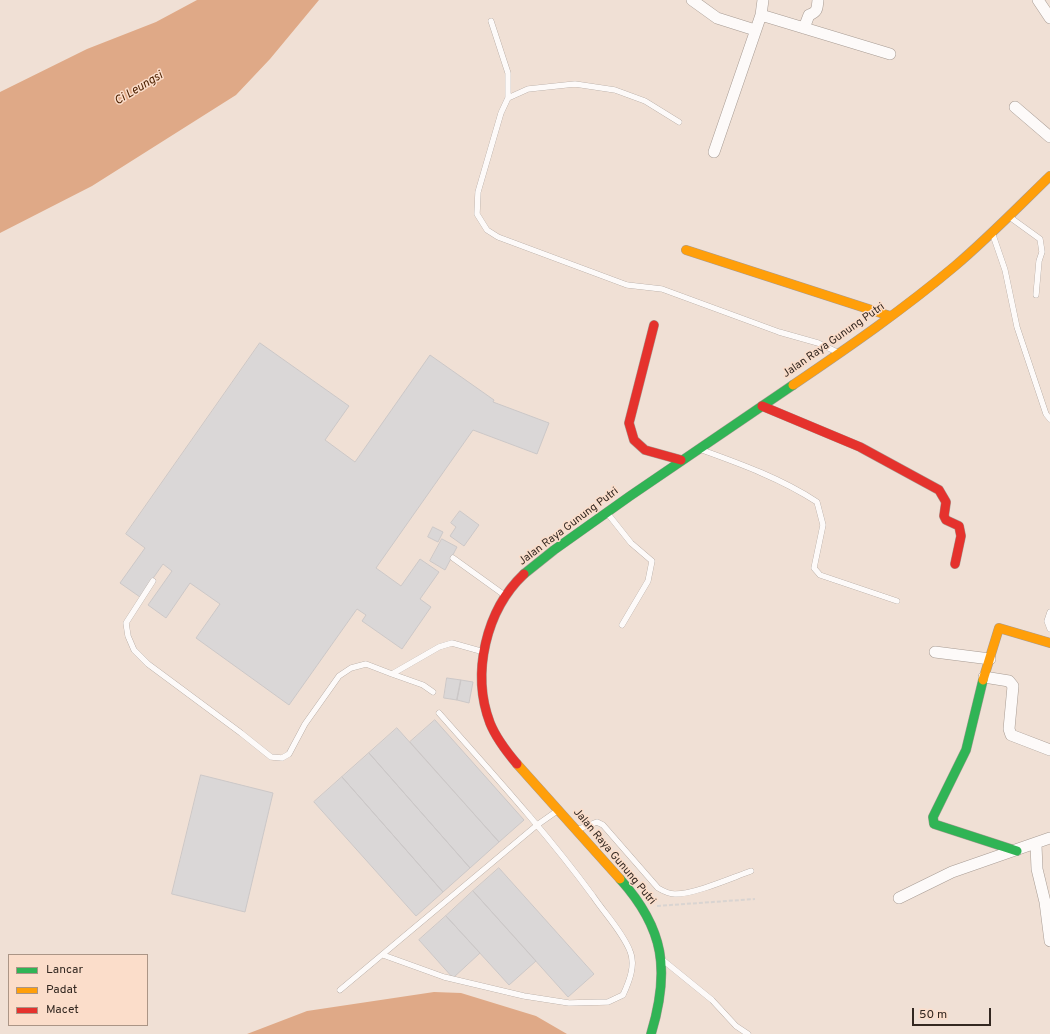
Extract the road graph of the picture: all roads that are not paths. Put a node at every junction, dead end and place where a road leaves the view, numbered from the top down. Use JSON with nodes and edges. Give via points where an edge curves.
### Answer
{"nodes":[{"id":1,"x":692,"y":0,"type":"edge"},
{"id":2,"x":763,"y":0,"type":"edge"},
{"id":3,"x":818,"y":0,"type":"edge"},
{"id":4,"x":1038,"y":0,"type":"edge"},
{"id":5,"x":761,"y":15,"type":"junction"},
{"id":6,"x":1050,"y":18,"type":"edge"},
{"id":7,"x":491,"y":21,"type":"dead end"},
{"id":8,"x":804,"y":28,"type":"junction"},
{"id":9,"x":755,"y":30,"type":"junction"},
{"id":10,"x":890,"y":54,"type":"dead end"},
{"id":11,"x":508,"y":98,"type":"junction"},
{"id":12,"x":1015,"y":107,"type":"dead end"},
{"id":13,"x":679,"y":122,"type":"dead end"},
{"id":14,"x":1050,"y":136,"type":"edge"},
{"id":15,"x":714,"y":152,"type":"dead end"},
{"id":16,"x":1050,"y":176,"type":"edge"},
{"id":17,"x":1008,"y":216,"type":"junction"},
{"id":18,"x":992,"y":232,"type":"junction"},
{"id":19,"x":686,"y":250,"type":"dead end"},
{"id":20,"x":1036,"y":295,"type":"dead end"},
{"id":21,"x":890,"y":316,"type":"junction"},
{"id":22,"x":654,"y":325,"type":"dead end"},
{"id":23,"x":839,"y":352,"type":"junction"},
{"id":24,"x":762,"y":406,"type":"junction"},
{"id":25,"x":1050,"y":419,"type":"edge"},
{"id":26,"x":698,"y":449,"type":"junction"},
{"id":27,"x":681,"y":460,"type":"junction"},
{"id":28,"x":607,"y":513,"type":"junction"},
{"id":29,"x":453,"y":558,"type":"dead end"},
{"id":30,"x":955,"y":564,"type":"dead end"},
{"id":31,"x":153,"y":581,"type":"dead end"},
{"id":32,"x":505,"y":596,"type":"junction"},
{"id":33,"x":897,"y":601,"type":"dead end"},
{"id":34,"x":1050,"y":612,"type":"edge"},
{"id":35,"x":622,"y":625,"type":"dead end"},
{"id":36,"x":1050,"y":629,"type":"edge"},
{"id":37,"x":1050,"y":643,"type":"edge"},
{"id":38,"x":485,"y":652,"type":"junction"},
{"id":39,"x":935,"y":652,"type":"dead end"},
{"id":40,"x":990,"y":659,"type":"junction"},
{"id":41,"x":392,"y":674,"type":"junction"},
{"id":42,"x":984,"y":677,"type":"junction"},
{"id":43,"x":433,"y":692,"type":"dead end"},
{"id":44,"x":439,"y":713,"type":"dead end"},
{"id":45,"x":1050,"y":750,"type":"edge"},
{"id":46,"x":559,"y":810,"type":"junction"},
{"id":47,"x":537,"y":825,"type":"junction"},
{"id":48,"x":578,"y":830,"type":"junction"},
{"id":49,"x":1050,"y":838,"type":"edge"},
{"id":50,"x":1036,"y":845,"type":"junction"},
{"id":51,"x":1017,"y":851,"type":"junction"},
{"id":52,"x":751,"y":871,"type":"dead end"},
{"id":53,"x":899,"y":898,"type":"dead end"},
{"id":54,"x":1050,"y":941,"type":"edge"},
{"id":55,"x":383,"y":955,"type":"junction"},
{"id":56,"x":661,"y":958,"type":"junction"},
{"id":57,"x":340,"y":990,"type":"dead end"},
{"id":58,"x":651,"y":1034,"type":"edge"},
{"id":59,"x":748,"y":1034,"type":"edge"}],
"edges":[{"from":1,"to":9,"type":"street","via":[[717,18]]},
{"from":2,"to":5,"type":"street"},
{"from":3,"to":8,"type":"street","via":[[815,13],[809,15]]},
{"from":4,"to":6,"type":"street"},
{"from":5,"to":8,"type":"street"},
{"from":5,"to":9,"type":"street"},
{"from":7,"to":11,"type":"lane","via":[[508,73]]},
{"from":8,"to":10,"type":"street"},
{"from":9,"to":15,"type":"street"},
{"from":11,"to":13,"type":"lane","via":[[528,89],[575,84],[616,90],[645,101]]},
{"from":11,"to":23,"type":"lane","via":[[501,113],[478,192],[477,214],[487,230],[498,237],[627,285],[662,289]]},
{"from":12,"to":14,"type":"street"},
{"from":16,"to":17,"type":"main road","name":"Jalan Raya Gunung Putri"},
{"from":17,"to":18,"type":"main road","name":"Jalan Raya Gunung Putri"},
{"from":17,"to":20,"type":"lane","via":[[1040,239],[1042,252]]},
{"from":18,"to":21,"type":"main road","name":"Jalan Raya Gunung Putri","via":[[940,279]]},
{"from":18,"to":25,"type":"lane","via":[[1005,270],[1017,327],[1046,414]]},
{"from":19,"to":21,"type":"main road"},
{"from":21,"to":23,"type":"main road","name":"Jalan Raya Gunung Putri"},
{"from":22,"to":27,"type":"main road","via":[[629,423],[634,440],[645,450]]},
{"from":23,"to":24,"type":"main road","name":"Jalan Raya Gunung Putri"},
{"from":24,"to":26,"type":"main road","name":"Jalan Raya Gunung Putri"},
{"from":24,"to":30,"type":"main road","via":[[860,447],[939,490],[948,506],[944,516],[946,520],[959,526],[961,536]]},
{"from":26,"to":27,"type":"main road","name":"Jalan Raya Gunung Putri"},
{"from":26,"to":33,"type":"lane","via":[[745,466],[804,493],[817,502],[823,525],[814,568],[816,572]]},
{"from":27,"to":28,"type":"main road","name":"Jalan Raya Gunung Putri"},
{"from":28,"to":32,"type":"main road","name":"Jalan Raya Gunung Putri","via":[[547,557],[519,580]]},
{"from":28,"to":35,"type":"lane","via":[[631,543],[652,562],[648,581]]},
{"from":29,"to":32,"type":"lane"},
{"from":31,"to":41,"type":"lane","via":[[126,623],[134,650],[148,664],[271,758],[282,758],[289,754],[305,724],[339,676],[351,668],[366,664]]},
{"from":32,"to":38,"type":"main road","name":"Jalan Raya Gunung Putri","via":[[496,611]]},
{"from":34,"to":36,"type":"lane","via":[[1047,621]]},
{"from":37,"to":40,"type":"main road","via":[[999,628]]},
{"from":38,"to":41,"type":"lane","via":[[452,643],[439,647]]},
{"from":38,"to":46,"type":"main road","name":"Jalan Raya Gunung Putri","via":[[484,701],[493,732],[508,753]]},
{"from":39,"to":40,"type":"street"},
{"from":40,"to":42,"type":"main road"},
{"from":41,"to":43,"type":"lane"},
{"from":42,"to":45,"type":"street","via":[[1009,681],[1012,686],[1009,729],[1011,735]]},
{"from":42,"to":51,"type":"main road","via":[[966,750],[933,816],[933,821],[936,826]]},
{"from":44,"to":47,"type":"lane"},
{"from":46,"to":47,"type":"lane"},
{"from":46,"to":48,"type":"main road","name":"Jalan Raya Gunung Putri"},
{"from":47,"to":55,"type":"lane"},
{"from":47,"to":55,"type":"lane","via":[[580,879],[631,953],[632,969],[623,995],[608,1002],[569,1002],[524,996],[444,978]]},
{"from":48,"to":52,"type":"lane","via":[[597,822],[604,825],[658,888],[670,894],[698,889]]},
{"from":48,"to":56,"type":"main road","name":"Jalan Raya Gunung Putri","via":[[643,907],[656,934]]},
{"from":49,"to":50,"type":"street"},
{"from":50,"to":51,"type":"street"},
{"from":50,"to":54,"type":"street","via":[[1037,869],[1045,902]]},
{"from":51,"to":53,"type":"street","via":[[952,872]]},
{"from":55,"to":57,"type":"lane"},
{"from":56,"to":58,"type":"main road","name":"Jalan Raya Gunung Putri","via":[[662,988]]},
{"from":56,"to":59,"type":"lane"}]}
